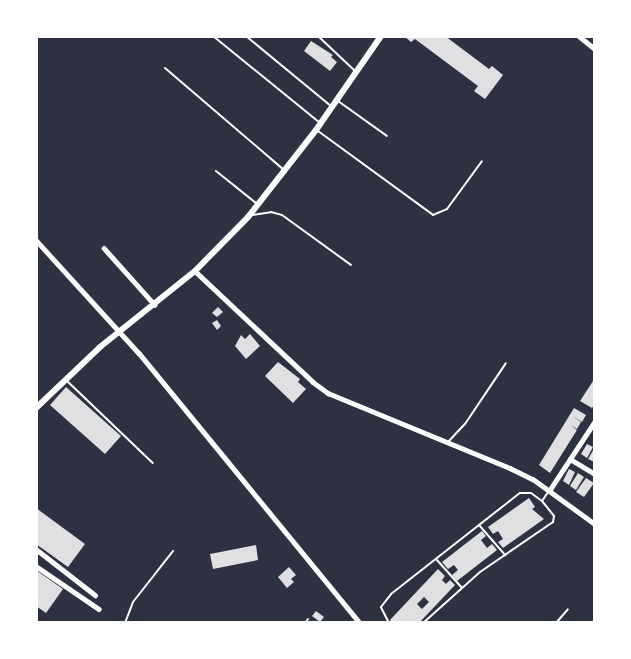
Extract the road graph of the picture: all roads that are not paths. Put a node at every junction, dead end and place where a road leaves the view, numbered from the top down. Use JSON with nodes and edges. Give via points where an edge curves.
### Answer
{"nodes":[{"id":1,"x":213,"y":36,"type":"edge"},
{"id":2,"x":246,"y":36,"type":"edge"},
{"id":3,"x":294,"y":36,"type":"edge"},
{"id":4,"x":298,"y":36,"type":"edge"},
{"id":5,"x":318,"y":36,"type":"edge"},
{"id":6,"x":381,"y":36,"type":"edge"},
{"id":7,"x":579,"y":36,"type":"edge"},
{"id":8,"x":595,"y":50,"type":"edge"},
{"id":9,"x":165,"y":68,"type":"dead end"},
{"id":10,"x":355,"y":71,"type":"junction"},
{"id":11,"x":336,"y":100,"type":"junction"},
{"id":12,"x":332,"y":106,"type":"junction"},
{"id":13,"x":320,"y":123,"type":"junction"},
{"id":14,"x":316,"y":130,"type":"junction"},
{"id":15,"x":387,"y":136,"type":"dead end"},
{"id":16,"x":482,"y":161,"type":"dead end"},
{"id":17,"x":285,"y":170,"type":"junction"},
{"id":18,"x":216,"y":171,"type":"dead end"},
{"id":19,"x":258,"y":205,"type":"junction"},
{"id":20,"x":248,"y":217,"type":"junction"},
{"id":21,"x":36,"y":240,"type":"edge"},
{"id":22,"x":104,"y":248,"type":"dead end"},
{"id":23,"x":351,"y":265,"type":"dead end"},
{"id":24,"x":194,"y":271,"type":"junction"},
{"id":25,"x":155,"y":305,"type":"junction"},
{"id":26,"x":120,"y":331,"type":"junction"},
{"id":27,"x":506,"y":363,"type":"dead end"},
{"id":28,"x":64,"y":379,"type":"junction"},
{"id":29,"x":36,"y":408,"type":"edge"},
{"id":30,"x":595,"y":421,"type":"edge"},
{"id":31,"x":448,"y":442,"type":"junction"},
{"id":32,"x":570,"y":459,"type":"junction"},
{"id":33,"x":154,"y":464,"type":"dead end"},
{"id":34,"x":595,"y":474,"type":"edge"},
{"id":35,"x":549,"y":491,"type":"junction"},
{"id":36,"x":542,"y":501,"type":"junction"},
{"id":37,"x":595,"y":524,"type":"edge"},
{"id":38,"x":479,"y":525,"type":"junction"},
{"id":39,"x":36,"y":549,"type":"edge"},
{"id":40,"x":173,"y":551,"type":"dead end"},
{"id":41,"x":506,"y":555,"type":"junction"},
{"id":42,"x":436,"y":559,"type":"junction"},
{"id":43,"x":36,"y":566,"type":"edge"},
{"id":44,"x":461,"y":588,"type":"junction"},
{"id":45,"x":95,"y":595,"type":"dead end"},
{"id":46,"x":99,"y":609,"type":"dead end"},
{"id":47,"x":568,"y":609,"type":"dead end"},
{"id":48,"x":308,"y":619,"type":"dead end"},
{"id":49,"x":124,"y":623,"type":"edge"},
{"id":50,"x":305,"y":623,"type":"edge"},
{"id":51,"x":360,"y":623,"type":"edge"},
{"id":52,"x":389,"y":623,"type":"edge"},
{"id":53,"x":424,"y":623,"type":"edge"},
{"id":54,"x":556,"y":623,"type":"edge"}],
"edges":[{"from":1,"to":13,"type":"lane"},
{"from":2,"to":12,"type":"lane"},
{"from":3,"to":4,"type":"lane"},
{"from":5,"to":10,"type":"lane"},
{"from":6,"to":10,"type":"main road"},
{"from":7,"to":8,"type":"street"},
{"from":9,"to":17,"type":"lane"},
{"from":10,"to":11,"type":"main road"},
{"from":11,"to":12,"type":"main road"},
{"from":11,"to":15,"type":"lane"},
{"from":12,"to":13,"type":"main road"},
{"from":13,"to":14,"type":"main road"},
{"from":14,"to":16,"type":"lane","via":[[433,215],[448,209]]},
{"from":14,"to":17,"type":"main road"},
{"from":17,"to":19,"type":"main road"},
{"from":18,"to":19,"type":"lane"},
{"from":19,"to":20,"type":"main road"},
{"from":20,"to":23,"type":"lane","via":[[271,212],[282,215]]},
{"from":20,"to":24,"type":"main road"},
{"from":21,"to":26,"type":"street"},
{"from":22,"to":25,"type":"street"},
{"from":24,"to":25,"type":"main road"},
{"from":24,"to":31,"type":"street","via":[[313,382],[348,402]]},
{"from":25,"to":26,"type":"main road"},
{"from":26,"to":28,"type":"main road"},
{"from":26,"to":51,"type":"street"},
{"from":27,"to":31,"type":"lane","via":[[465,424]]},
{"from":28,"to":29,"type":"main road"},
{"from":28,"to":33,"type":"lane"},
{"from":30,"to":32,"type":"street"},
{"from":31,"to":35,"type":"street","via":[[510,468]]},
{"from":32,"to":34,"type":"street"},
{"from":32,"to":35,"type":"street"},
{"from":35,"to":36,"type":"lane"},
{"from":35,"to":37,"type":"street"},
{"from":36,"to":38,"type":"lane","via":[[532,493],[520,493]]},
{"from":36,"to":41,"type":"lane","via":[[554,516],[553,522]]},
{"from":38,"to":41,"type":"lane"},
{"from":38,"to":42,"type":"lane"},
{"from":39,"to":45,"type":"street"},
{"from":40,"to":49,"type":"lane","via":[[134,602]]},
{"from":41,"to":44,"type":"lane"},
{"from":42,"to":44,"type":"lane"},
{"from":42,"to":52,"type":"lane","via":[[391,594],[382,607]]},
{"from":43,"to":46,"type":"street"},
{"from":44,"to":53,"type":"lane"},
{"from":47,"to":54,"type":"lane"},
{"from":48,"to":50,"type":"lane"}]}
